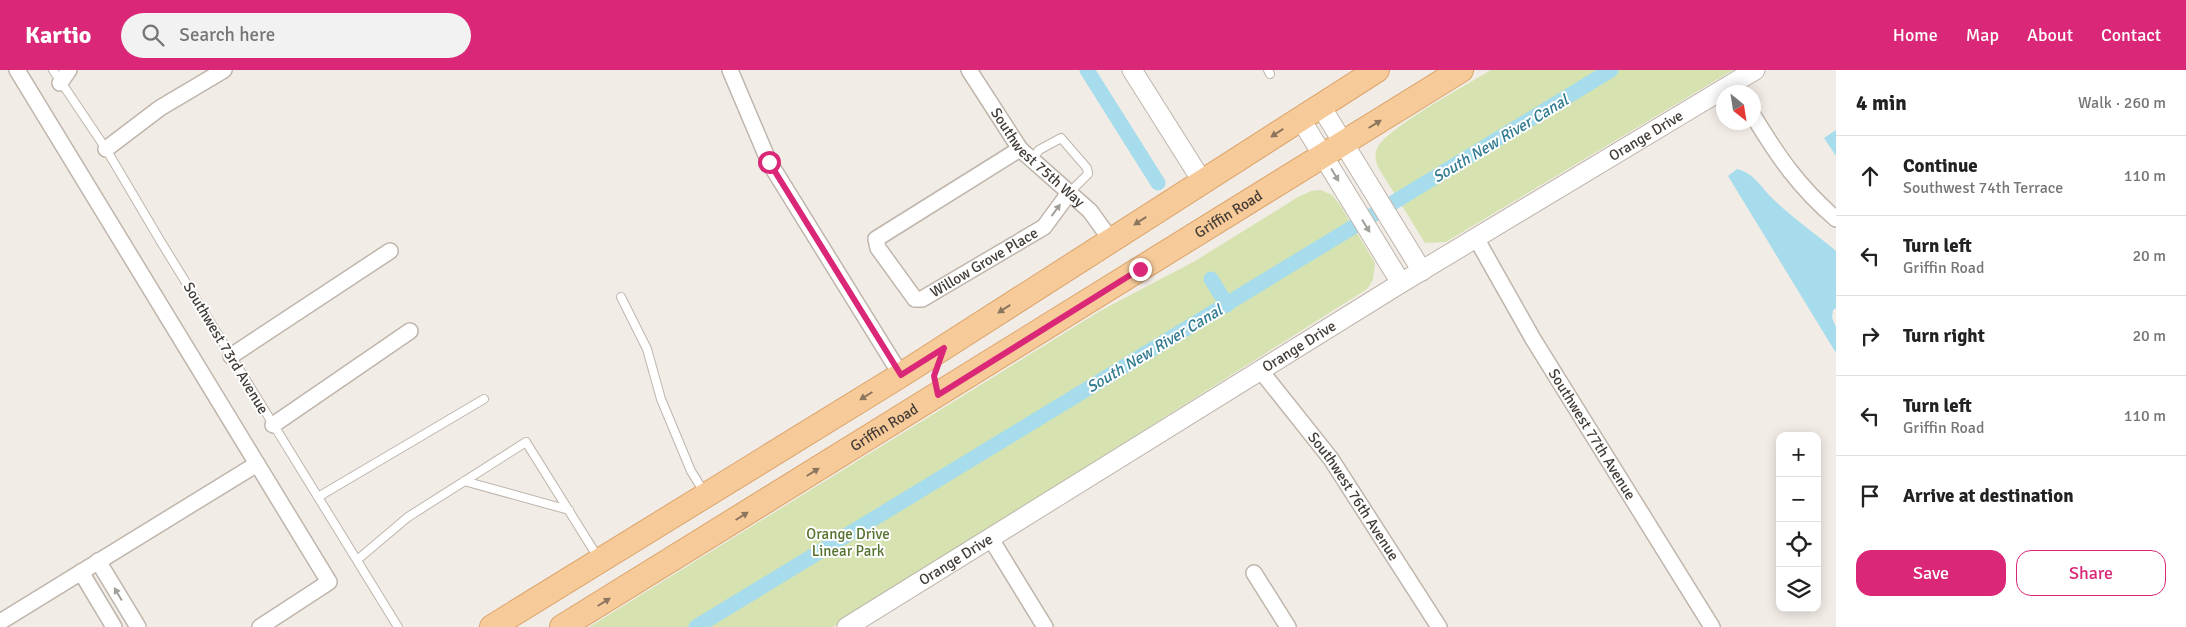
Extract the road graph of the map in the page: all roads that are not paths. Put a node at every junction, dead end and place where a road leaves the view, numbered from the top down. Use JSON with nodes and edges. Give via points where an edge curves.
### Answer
{"nodes":[{"id":1,"x":16,"y":70,"type":"edge"},
{"id":2,"x":70,"y":70,"type":"edge"},
{"id":3,"x":224,"y":70,"type":"edge"},
{"id":4,"x":730,"y":70,"type":"edge"},
{"id":5,"x":969,"y":70,"type":"edge"},
{"id":6,"x":1132,"y":70,"type":"edge"},
{"id":7,"x":1377,"y":70,"type":"edge"},
{"id":8,"x":1461,"y":70,"type":"edge"},
{"id":9,"x":1755,"y":70,"type":"edge"},
{"id":10,"x":57,"y":76,"type":"edge"},
{"id":11,"x":1739,"y":85,"type":"edge"},
{"id":12,"x":1716,"y":100,"type":"edge"},
{"id":13,"x":1310,"y":112,"type":"junction"},
{"id":14,"x":1761,"y":129,"type":"edge"},
{"id":15,"x":1343,"y":143,"type":"junction"},
{"id":16,"x":106,"y":149,"type":"junction"},
{"id":17,"x":1020,"y":149,"type":"junction"},
{"id":18,"x":1323,"y":156,"type":"junction"},
{"id":19,"x":1032,"y":158,"type":"junction"},
{"id":20,"x":1202,"y":181,"type":"junction"},
{"id":21,"x":1069,"y":193,"type":"junction"},
{"id":22,"x":1836,"y":219,"type":"edge"},
{"id":23,"x":1476,"y":238,"type":"junction"},
{"id":24,"x":1111,"y":240,"type":"junction"},
{"id":25,"x":390,"y":251,"type":"dead end"},
{"id":26,"x":1422,"y":271,"type":"junction"},
{"id":27,"x":1401,"y":283,"type":"junction"},
{"id":28,"x":621,"y":297,"type":"dead end"},
{"id":29,"x":410,"y":332,"type":"dead end"},
{"id":30,"x":944,"y":348,"type":"junction"},
{"id":31,"x":231,"y":356,"type":"junction"},
{"id":32,"x":1261,"y":371,"type":"junction"},
{"id":33,"x":901,"y":375,"type":"junction"},
{"id":34,"x":938,"y":395,"type":"junction"},
{"id":35,"x":484,"y":399,"type":"dead end"},
{"id":36,"x":273,"y":425,"type":"junction"},
{"id":37,"x":883,"y":429,"type":"junction"},
{"id":38,"x":257,"y":464,"type":"junction"},
{"id":39,"x":464,"y":482,"type":"junction"},
{"id":40,"x":706,"y":496,"type":"junction"},
{"id":41,"x":318,"y":497,"type":"junction"},
{"id":42,"x":569,"y":510,"type":"junction"},
{"id":43,"x":991,"y":539,"type":"junction"},
{"id":44,"x":357,"y":560,"type":"junction"},
{"id":45,"x":98,"y":561,"type":"junction"},
{"id":46,"x":600,"y":561,"type":"junction"},
{"id":47,"x":81,"y":572,"type":"junction"},
{"id":48,"x":1254,"y":572,"type":"dead end"},
{"id":49,"x":0,"y":622,"type":"edge"},
{"id":50,"x":114,"y":627,"type":"edge"},
{"id":51,"x":138,"y":627,"type":"edge"},
{"id":52,"x":260,"y":627,"type":"edge"},
{"id":53,"x":398,"y":627,"type":"edge"},
{"id":54,"x":492,"y":627,"type":"edge"},
{"id":55,"x":562,"y":627,"type":"edge"},
{"id":56,"x":847,"y":627,"type":"edge"},
{"id":57,"x":1046,"y":627,"type":"edge"},
{"id":58,"x":1288,"y":627,"type":"edge"},
{"id":59,"x":1439,"y":627,"type":"edge"},
{"id":60,"x":1712,"y":627,"type":"edge"}],
"edges":[{"from":1,"to":38,"type":"street"},
{"from":2,"to":10,"type":"street"},
{"from":3,"to":16,"type":"street","via":[[160,108]]},
{"from":4,"to":33,"type":"street","via":[[769,162]]},
{"from":5,"to":17,"type":"street","name":"Southwest 75th Way"},
{"from":6,"to":20,"type":"street"},
{"from":7,"to":13,"type":"main road"},
{"from":15,"to":8,"type":"main road","name":"Griffin Road","one_way":true},
{"from":9,"to":11,"type":"street","name":"Orange Drive"},
{"from":10,"to":16,"type":"lane","name":"Southwest 73rd Avenue"},
{"from":12,"to":23,"type":"street","name":"Orange Drive"},
{"from":13,"to":15,"type":"street"},
{"from":13,"to":18,"type":"street"},
{"from":13,"to":20,"type":"main road","one_way":true},
{"from":14,"to":22,"type":"street","via":[[1780,161]]},
{"from":15,"to":18,"type":"main road","name":"Griffin Road"},
{"from":15,"to":26,"type":"street"},
{"from":16,"to":31,"type":"lane","name":"Southwest 73rd Avenue"},
{"from":17,"to":19,"type":"street","name":"Southwest 75th Way"},
{"from":17,"to":21,"type":"street","name":"Willow Grove Place","one_way":true,"via":[[876,240],[878,248],[915,299],[922,299],[1044,227]]},
{"from":18,"to":27,"type":"street","one_way":true},
{"from":18,"to":34,"type":"main road","name":"Griffin Road"},
{"from":19,"to":21,"type":"street","name":"Southwest 75th Way"},
{"from":19,"to":21,"type":"lane","via":[[1039,150],[1061,138],[1087,168],[1088,174]]},
{"from":20,"to":24,"type":"main road","one_way":true},
{"from":21,"to":24,"type":"street","name":"Southwest 75th Way","via":[[1090,210]]},
{"from":23,"to":26,"type":"street","name":"Orange Drive"},
{"from":23,"to":60,"type":"street","name":"Southwest 77th Avenue","via":[[1533,339]]},
{"from":24,"to":30,"type":"main road","one_way":true},
{"from":25,"to":31,"type":"street"},
{"from":26,"to":27,"type":"street","name":"Orange Drive"},
{"from":27,"to":32,"type":"street","name":"Orange Drive"},
{"from":28,"to":40,"type":"lane","via":[[647,350],[655,384],[691,470]]},
{"from":29,"to":36,"type":"street"},
{"from":30,"to":33,"type":"main road"},
{"from":30,"to":34,"type":"main road","via":[[934,376]]},
{"from":31,"to":36,"type":"lane","name":"Southwest 73rd Avenue"},
{"from":32,"to":43,"type":"street","name":"Orange Drive"},
{"from":32,"to":59,"type":"street","name":"Southwest 76th Avenue","via":[[1330,459]]},
{"from":33,"to":37,"type":"main road","via":[[901,396]]},
{"from":33,"to":40,"type":"main road","one_way":true},
{"from":34,"to":37,"type":"main road","name":"Griffin Road"},
{"from":35,"to":41,"type":"lane"},
{"from":36,"to":41,"type":"lane","name":"Southwest 73rd Avenue"},
{"from":55,"to":37,"type":"main road","name":"Griffin Road","one_way":true},
{"from":38,"to":45,"type":"street"},
{"from":38,"to":52,"type":"street","via":[[329,582]]},
{"from":39,"to":42,"type":"lane"},
{"from":39,"to":42,"type":"lane","via":[[526,442]]},
{"from":39,"to":44,"type":"lane","via":[[408,517]]},
{"from":40,"to":46,"type":"main road"},
{"from":41,"to":44,"type":"lane","name":"Southwest 73rd Avenue"},
{"from":42,"to":46,"type":"lane"},
{"from":43,"to":56,"type":"street","name":"Orange Drive"},
{"from":43,"to":57,"type":"street"},
{"from":44,"to":53,"type":"lane","name":"Southwest 73rd Avenue"},
{"from":45,"to":47,"type":"street"},
{"from":51,"to":45,"type":"street","one_way":true},
{"from":46,"to":54,"type":"main road"},
{"from":47,"to":49,"type":"street"},
{"from":47,"to":50,"type":"street"},
{"from":48,"to":58,"type":"street"}]}
